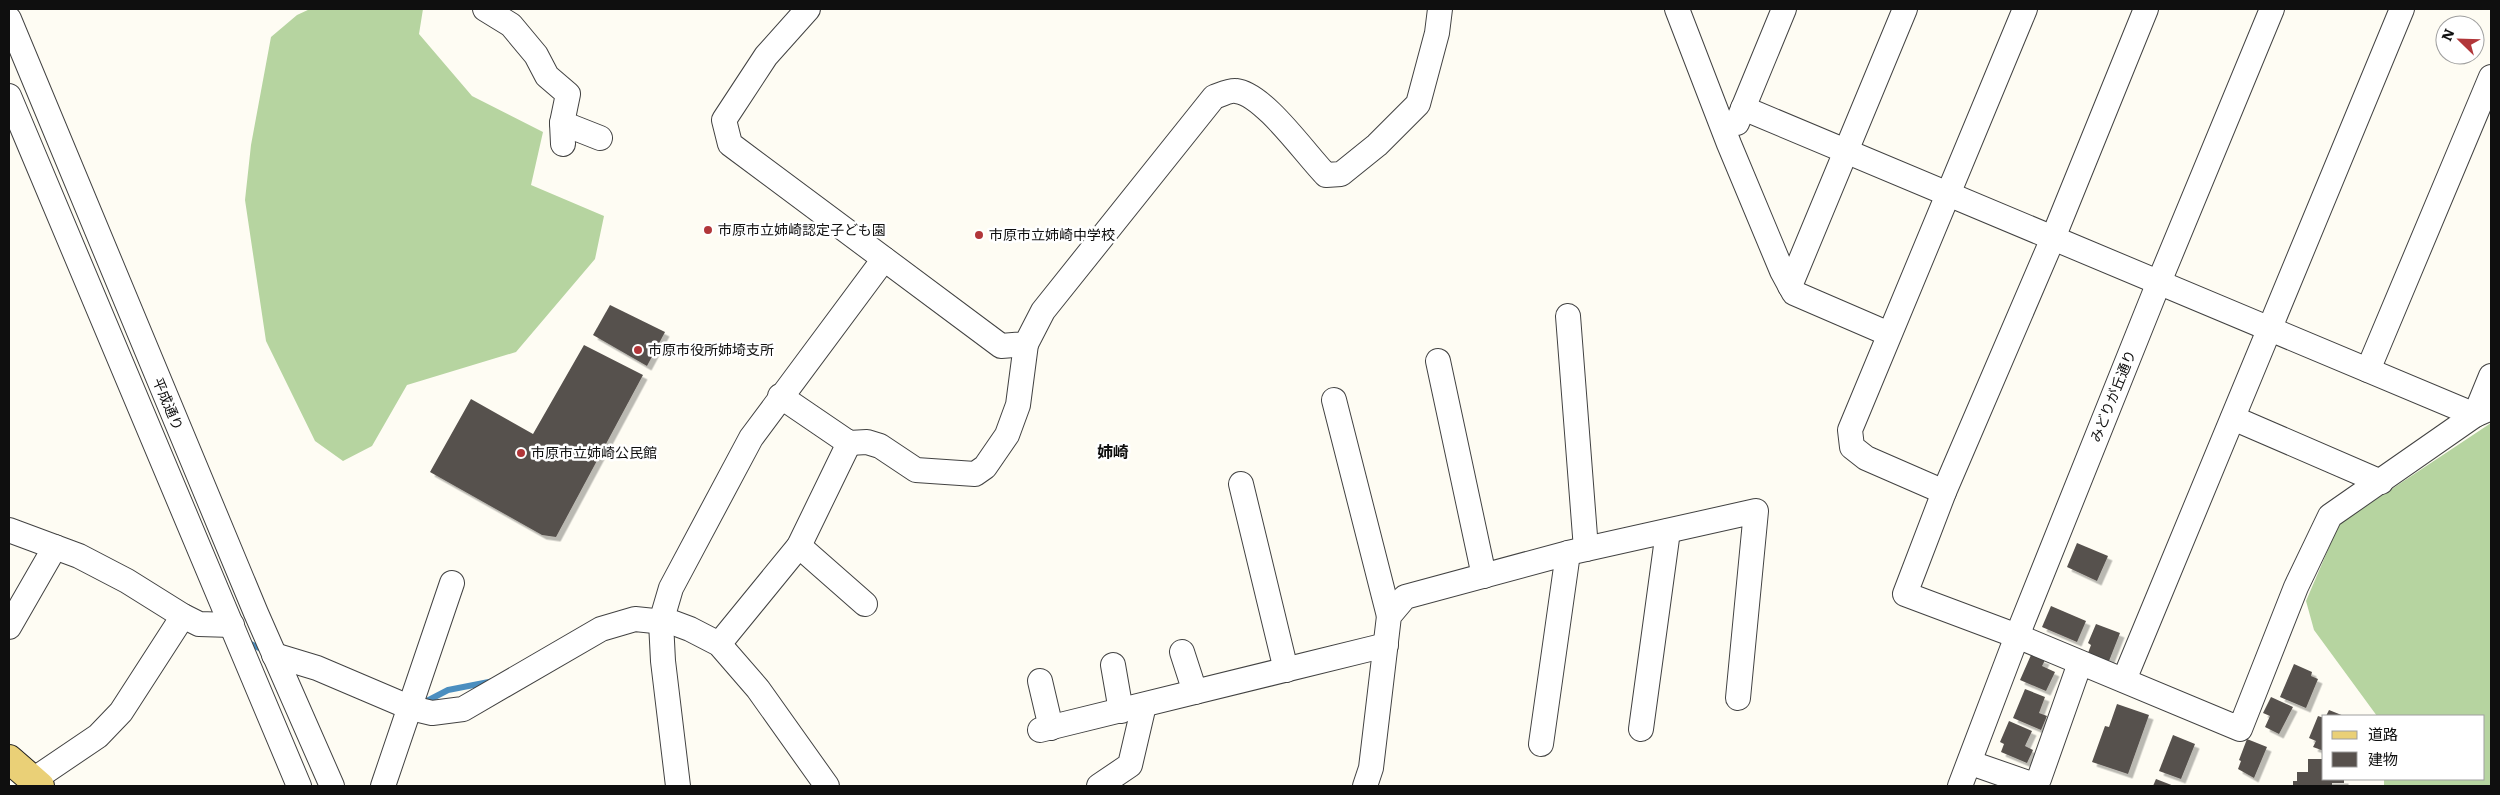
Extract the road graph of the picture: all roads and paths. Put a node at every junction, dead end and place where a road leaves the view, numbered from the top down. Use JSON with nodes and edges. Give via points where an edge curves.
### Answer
{"nodes":[{"id":1,"x":485,"y":9,"type":"edge"},
{"id":2,"x":808,"y":9,"type":"edge"},
{"id":3,"x":1440,"y":9,"type":"edge"},
{"id":4,"x":1677,"y":9,"type":"edge"},
{"id":5,"x":1784,"y":9,"type":"edge"},
{"id":6,"x":1905,"y":9,"type":"edge"},
{"id":7,"x":2024,"y":9,"type":"edge"},
{"id":8,"x":2146,"y":9,"type":"edge"},
{"id":9,"x":2272,"y":9,"type":"edge"},
{"id":10,"x":2402,"y":9,"type":"edge"},
{"id":11,"x":9,"y":19,"type":"edge"},
{"id":12,"x":2491,"y":77,"type":"edge"},
{"id":13,"x":9,"y":96,"type":"edge"},
{"id":14,"x":1743,"y":108,"type":"junction"},
{"id":15,"x":600,"y":138,"type":"dead end"},
{"id":16,"x":1729,"y":144,"type":"junction"},
{"id":17,"x":1846,"y":151,"type":"junction"},
{"id":18,"x":1948,"y":194,"type":"junction"},
{"id":19,"x":2053,"y":238,"type":"junction"},
{"id":20,"x":884,"y":259,"type":"junction"},
{"id":21,"x":2159,"y":282,"type":"junction"},
{"id":22,"x":1790,"y":286,"type":"junction"},
{"id":23,"x":1568,"y":316,"type":"dead end"},
{"id":24,"x":2270,"y":329,"type":"junction"},
{"id":25,"x":1889,"y":334,"type":"junction"},
{"id":26,"x":1026,"y":344,"type":"junction"},
{"id":27,"x":1438,"y":360,"type":"dead end"},
{"id":28,"x":2368,"y":370,"type":"junction"},
{"id":29,"x":2491,"y":376,"type":"edge"},
{"id":30,"x":780,"y":396,"type":"junction"},
{"id":31,"x":1334,"y":400,"type":"dead end"},
{"id":32,"x":2483,"y":411,"type":"edge"},
{"id":33,"x":2233,"y":418,"type":"junction"},
{"id":34,"x":849,"y":443,"type":"junction"},
{"id":35,"x":2381,"y":482,"type":"junction"},
{"id":36,"x":1241,"y":484,"type":"dead end"},
{"id":37,"x":1944,"y":492,"type":"junction"},
{"id":38,"x":9,"y":530,"type":"edge"},
{"id":39,"x":1668,"y":531,"type":"junction"},
{"id":40,"x":800,"y":546,"type":"junction"},
{"id":41,"x":55,"y":547,"type":"junction"},
{"id":42,"x":1577,"y":551,"type":"junction"},
{"id":43,"x":1484,"y":576,"type":"junction"},
{"id":44,"x":452,"y":583,"type":"dead end"},
{"id":45,"x":865,"y":604,"type":"dead end"},
{"id":46,"x":183,"y":616,"type":"junction"},
{"id":47,"x":1389,"y":616,"type":"junction"},
{"id":48,"x":661,"y":622,"type":"junction"},
{"id":49,"x":232,"y":625,"type":"junction"},
{"id":50,"x":9,"y":627,"type":"edge"},
{"id":51,"x":2017,"y":636,"type":"junction"},
{"id":52,"x":719,"y":644,"type":"junction"},
{"id":53,"x":1386,"y":645,"type":"junction"},
{"id":54,"x":1182,"y":652,"type":"dead end"},
{"id":55,"x":274,"y":655,"type":"junction"},
{"id":56,"x":2080,"y":662,"type":"junction"},
{"id":57,"x":1113,"y":665,"type":"dead end"},
{"id":58,"x":1286,"y":670,"type":"junction"},
{"id":59,"x":2124,"y":680,"type":"junction"},
{"id":60,"x":1040,"y":681,"type":"dead end"},
{"id":61,"x":1195,"y":692,"type":"junction"},
{"id":62,"x":1738,"y":698,"type":"dead end"},
{"id":63,"x":1144,"y":705,"type":"junction"},
{"id":64,"x":411,"y":708,"type":"junction"},
{"id":65,"x":1121,"y":711,"type":"junction"},
{"id":66,"x":1641,"y":729,"type":"dead end"},
{"id":67,"x":1541,"y":744,"type":"dead end"},
{"id":68,"x":9,"y":759,"type":"edge"},
{"id":69,"x":1971,"y":762,"type":"junction"},
{"id":70,"x":36,"y":783,"type":"edge"},
{"id":71,"x":299,"y":786,"type":"edge"},
{"id":72,"x":332,"y":786,"type":"edge"},
{"id":73,"x":383,"y":786,"type":"edge"},
{"id":74,"x":678,"y":786,"type":"edge"},
{"id":75,"x":827,"y":786,"type":"edge"},
{"id":76,"x":1099,"y":786,"type":"edge"},
{"id":77,"x":1365,"y":786,"type":"edge"},
{"id":78,"x":1960,"y":786,"type":"edge"}],
"edges":[{"from":1,"to":15,"type":"street","via":[[511,24],[547,76],[568,94],[563,133]]},
{"from":2,"to":20,"type":"street","via":[[774,48],[724,120],[730,144]]},
{"from":3,"to":26,"type":"street","via":[[1418,104],[1377,145],[1341,174],[1326,175],[1272,114],[1250,96],[1235,90],[1214,97],[1043,312]]},
{"from":4,"to":16,"type":"street"},
{"from":5,"to":14,"type":"street"},
{"from":6,"to":17,"type":"street"},
{"from":7,"to":18,"type":"street"},
{"from":8,"to":19,"type":"street"},
{"from":9,"to":21,"type":"street","name":"みどりが丘通り"},
{"from":10,"to":24,"type":"street"},
{"from":11,"to":55,"type":"street","name":"平成通り"},
{"from":12,"to":28,"type":"street"},
{"from":13,"to":49,"type":"street","name":"平成通り"},
{"from":14,"to":16,"type":"street"},
{"from":14,"to":17,"type":"street"},
{"from":16,"to":22,"type":"street"},
{"from":17,"to":18,"type":"street"},
{"from":17,"to":22,"type":"street"},
{"from":18,"to":19,"type":"street"},
{"from":18,"to":25,"type":"street"},
{"from":19,"to":21,"type":"street"},
{"from":19,"to":37,"type":"street"},
{"from":20,"to":26,"type":"street","via":[[1001,346]]},
{"from":20,"to":30,"type":"street"},
{"from":21,"to":24,"type":"street"},
{"from":21,"to":51,"type":"street","name":"みどりが丘通り"},
{"from":22,"to":25,"type":"street","via":[[1794,293]]},
{"from":23,"to":42,"type":"street"},
{"from":24,"to":28,"type":"street"},
{"from":24,"to":33,"type":"street"},
{"from":25,"to":37,"type":"street","via":[[1850,430],[1852,448],[1866,458]]},
{"from":26,"to":34,"type":"street","via":[[1018,405],[1007,434],[985,468],[975,474],[916,470],[880,446],[867,442]]},
{"from":27,"to":43,"type":"street"},
{"from":28,"to":32,"type":"street"},
{"from":29,"to":32,"type":"street"},
{"from":30,"to":34,"type":"street"},
{"from":30,"to":48,"type":"street","via":[[750,438],[688,554],[671,588]]},
{"from":31,"to":47,"type":"street"},
{"from":32,"to":35,"type":"street"},
{"from":33,"to":35,"type":"street"},
{"from":33,"to":59,"type":"street"},
{"from":34,"to":40,"type":"street"},
{"from":35,"to":59,"type":"street","via":[[2330,516],[2296,587],[2240,729]]},
{"from":36,"to":58,"type":"street"},
{"from":37,"to":51,"type":"street","via":[[1906,594]]},
{"from":38,"to":41,"type":"street"},
{"from":39,"to":42,"type":"street"},
{"from":39,"to":62,"type":"street","via":[[1756,511]]},
{"from":39,"to":66,"type":"street"},
{"from":40,"to":45,"type":"street"},
{"from":40,"to":52,"type":"street"},
{"from":41,"to":46,"type":"street","via":[[127,581]]},
{"from":41,"to":50,"type":"street"},
{"from":42,"to":43,"type":"street"},
{"from":42,"to":67,"type":"street"},
{"from":43,"to":47,"type":"street","via":[[1405,597]]},
{"from":44,"to":64,"type":"street"},
{"from":46,"to":49,"type":"street","via":[[199,624]]},
{"from":46,"to":70,"type":"street","via":[[121,712],[98,736]]},
{"from":47,"to":53,"type":"street"},
{"from":48,"to":52,"type":"street","via":[[690,629]]},
{"from":48,"to":64,"type":"street","via":[[635,619],[601,629],[464,709],[432,713]]},
{"from":48,"to":74,"type":"street"},
{"from":49,"to":71,"type":"street","name":"平成通り"},
{"from":51,"to":56,"type":"street"},
{"from":51,"to":69,"type":"street","name":"みどりが丘通り"},
{"from":52,"to":75,"type":"street","via":[[758,689]]},
{"from":53,"to":58,"type":"street"},
{"from":53,"to":77,"type":"street","via":[[1371,768]]},
{"from":54,"to":61,"type":"street"},
{"from":55,"to":64,"type":"street","via":[[317,668]]},
{"from":55,"to":72,"type":"street","name":"平成通り"},
{"from":56,"to":59,"type":"street"},
{"from":56,"to":69,"type":"street","via":[[2039,779],[2034,785]]},
{"from":57,"to":65,"type":"street"},
{"from":58,"to":61,"type":"street"},
{"from":60,"to":65,"type":"street","via":[[1046,729]]},
{"from":61,"to":63,"type":"street"},
{"from":63,"to":65,"type":"street"},
{"from":63,"to":76,"type":"street","via":[[1130,766]]},
{"from":64,"to":73,"type":"street"},
{"from":68,"to":70,"type":"main road"},
{"from":69,"to":78,"type":"street","name":"みどりが丘通り"}]}
